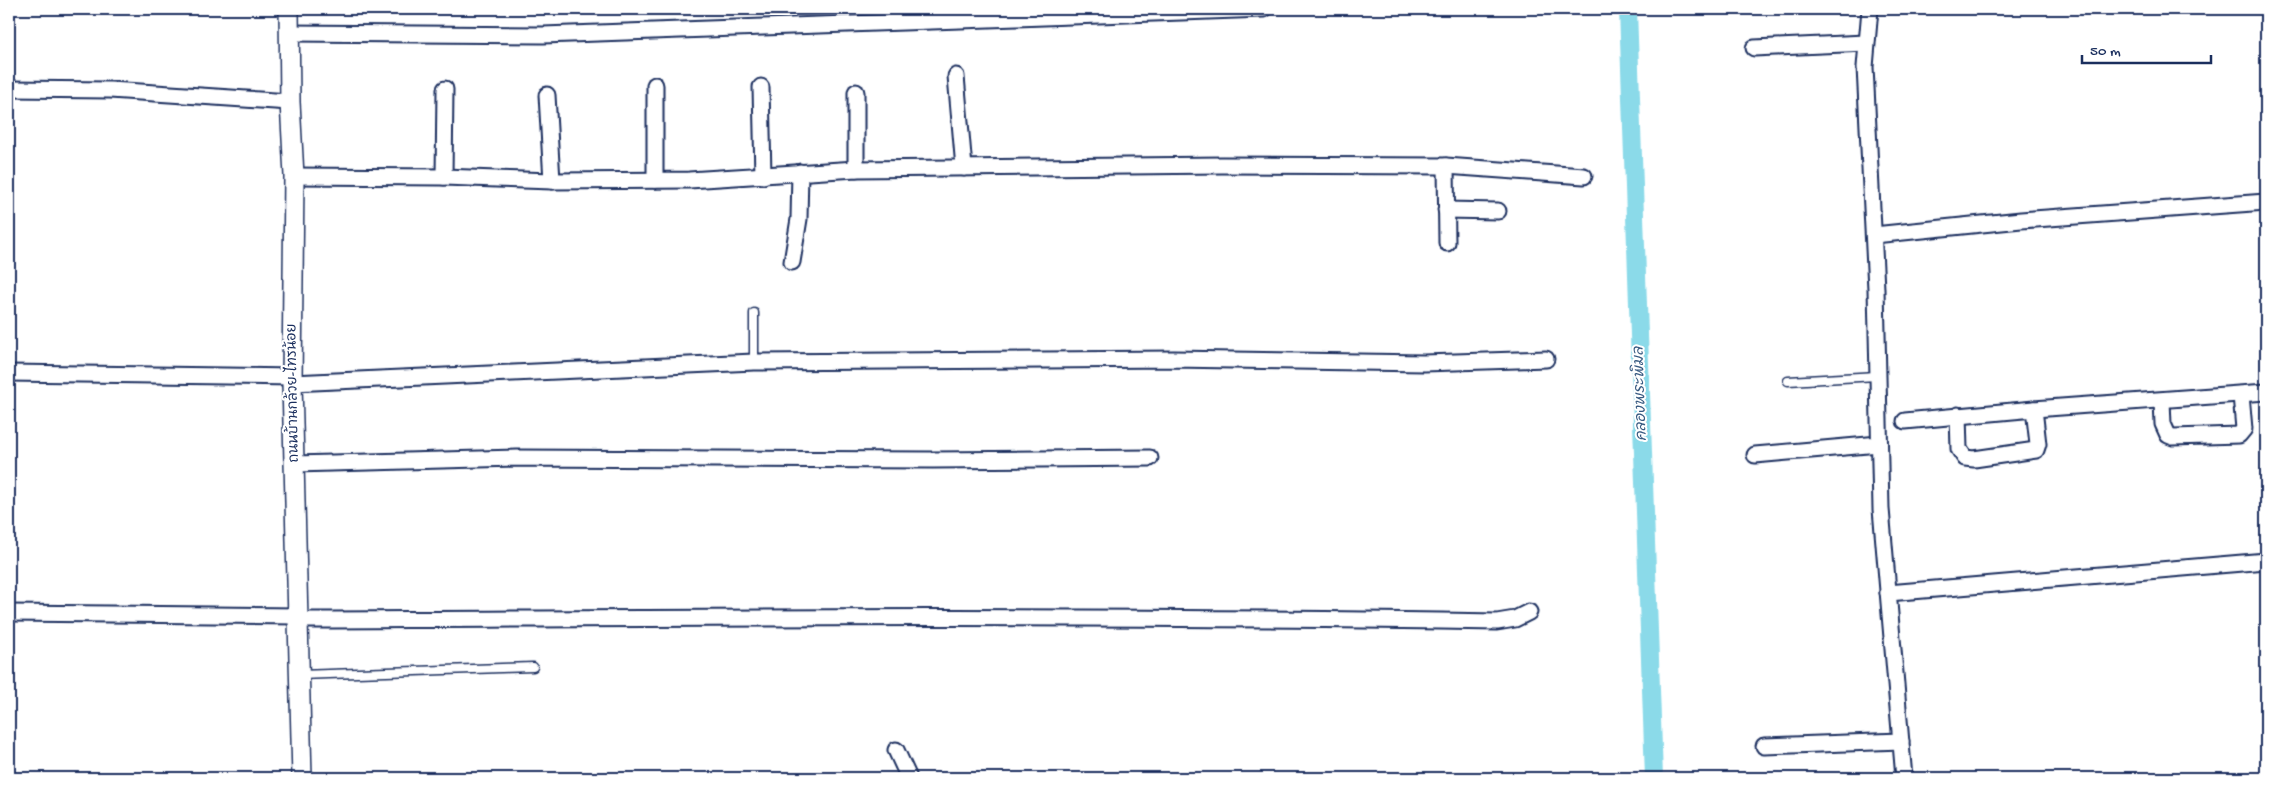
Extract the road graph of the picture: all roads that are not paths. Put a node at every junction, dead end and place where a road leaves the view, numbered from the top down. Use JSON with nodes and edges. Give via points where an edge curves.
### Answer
{"nodes":[{"id":1,"x":289,"y":9,"type":"edge"},
{"id":2,"x":1264,"y":9,"type":"edge"},
{"id":3,"x":1870,"y":9,"type":"edge"},
{"id":4,"x":290,"y":33,"type":"junction"},
{"id":5,"x":1866,"y":43,"type":"junction"},
{"id":6,"x":1754,"y":48,"type":"dead end"},
{"id":7,"x":956,"y":76,"type":"dead end"},
{"id":8,"x":655,"y":84,"type":"dead end"},
{"id":9,"x":761,"y":87,"type":"dead end"},
{"id":10,"x":9,"y":89,"type":"edge"},
{"id":11,"x":446,"y":89,"type":"dead end"},
{"id":12,"x":856,"y":92,"type":"dead end"},
{"id":13,"x":547,"y":94,"type":"dead end"},
{"id":14,"x":290,"y":102,"type":"junction"},
{"id":15,"x":1446,"y":166,"type":"junction"},
{"id":16,"x":964,"y":168,"type":"junction"},
{"id":17,"x":856,"y":169,"type":"junction"},
{"id":18,"x":800,"y":172,"type":"junction"},
{"id":19,"x":294,"y":176,"type":"junction"},
{"id":20,"x":764,"y":176,"type":"junction"},
{"id":21,"x":1584,"y":176,"type":"dead end"},
{"id":22,"x":444,"y":177,"type":"junction"},
{"id":23,"x":655,"y":180,"type":"junction"},
{"id":24,"x":552,"y":181,"type":"junction"},
{"id":25,"x":2266,"y":202,"type":"edge"},
{"id":26,"x":1446,"y":210,"type":"junction"},
{"id":27,"x":1498,"y":210,"type":"dead end"},
{"id":28,"x":1874,"y":235,"type":"junction"},
{"id":29,"x":1447,"y":243,"type":"dead end"},
{"id":30,"x":792,"y":262,"type":"dead end"},
{"id":31,"x":754,"y":313,"type":"dead end"},
{"id":32,"x":1546,"y":358,"type":"dead end"},
{"id":33,"x":754,"y":362,"type":"junction"},
{"id":34,"x":9,"y":372,"type":"edge"},
{"id":35,"x":1877,"y":376,"type":"junction"},
{"id":36,"x":293,"y":380,"type":"junction"},
{"id":37,"x":1788,"y":381,"type":"dead end"},
{"id":38,"x":2266,"y":392,"type":"edge"},
{"id":39,"x":2241,"y":395,"type":"junction"},
{"id":40,"x":2162,"y":401,"type":"junction"},
{"id":41,"x":2034,"y":409,"type":"junction"},
{"id":42,"x":1958,"y":416,"type":"junction"},
{"id":43,"x":1904,"y":421,"type":"dead end"},
{"id":44,"x":1879,"y":444,"type":"junction"},
{"id":45,"x":1755,"y":455,"type":"dead end"},
{"id":46,"x":1150,"y":458,"type":"dead end"},
{"id":47,"x":295,"y":464,"type":"junction"},
{"id":48,"x":2266,"y":561,"type":"edge"},
{"id":49,"x":1888,"y":593,"type":"junction"},
{"id":50,"x":1529,"y":612,"type":"dead end"},
{"id":51,"x":9,"y":613,"type":"edge"},
{"id":52,"x":299,"y":618,"type":"junction"},
{"id":53,"x":533,"y":667,"type":"dead end"},
{"id":54,"x":300,"y":675,"type":"junction"},
{"id":55,"x":1900,"y":741,"type":"junction"},
{"id":56,"x":1764,"y":746,"type":"dead end"},
{"id":57,"x":896,"y":750,"type":"dead end"},
{"id":58,"x":302,"y":778,"type":"edge"},
{"id":59,"x":909,"y":778,"type":"edge"},
{"id":60,"x":1904,"y":778,"type":"edge"}],
"edges":[{"from":1,"to":4,"type":"street","name":"ถนนบ้านกล้วย-ไทรน้อย"},
{"from":2,"to":4,"type":"street","via":[[543,34]]},
{"from":3,"to":5,"type":"street"},
{"from":4,"to":14,"type":"street","name":"ถนนบ้านกล้วย-ไทรน้อย"},
{"from":5,"to":6,"type":"street"},
{"from":5,"to":28,"type":"street"},
{"from":7,"to":16,"type":"street"},
{"from":8,"to":23,"type":"street"},
{"from":9,"to":20,"type":"street"},
{"from":10,"to":14,"type":"street","via":[[110,90]]},
{"from":11,"to":22,"type":"street"},
{"from":12,"to":17,"type":"street"},
{"from":13,"to":24,"type":"street"},
{"from":14,"to":19,"type":"street","name":"ถนนบ้านกล้วย-ไทรน้อย"},
{"from":15,"to":16,"type":"street"},
{"from":15,"to":21,"type":"street"},
{"from":15,"to":26,"type":"street"},
{"from":16,"to":17,"type":"street"},
{"from":17,"to":18,"type":"street"},
{"from":18,"to":20,"type":"street"},
{"from":18,"to":30,"type":"street","via":[[799,219]]},
{"from":19,"to":22,"type":"street"},
{"from":19,"to":36,"type":"street","name":"ถนนบ้านกล้วย-ไทรน้อย"},
{"from":20,"to":23,"type":"street"},
{"from":22,"to":24,"type":"street"},
{"from":23,"to":24,"type":"street"},
{"from":25,"to":28,"type":"street","via":[[2021,220]]},
{"from":26,"to":27,"type":"street"},
{"from":26,"to":29,"type":"street"},
{"from":28,"to":35,"type":"street"},
{"from":31,"to":33,"type":"lane"},
{"from":32,"to":33,"type":"street","via":[[1424,363],[1174,359]]},
{"from":33,"to":36,"type":"street"},
{"from":34,"to":36,"type":"street"},
{"from":35,"to":37,"type":"lane"},
{"from":35,"to":44,"type":"street"},
{"from":36,"to":47,"type":"street","name":"ถนนบ้านกล้วย-ไทรน้อย"},
{"from":38,"to":39,"type":"street"},
{"from":39,"to":40,"type":"street"},
{"from":39,"to":40,"type":"street","via":[[2244,429],[2239,435],[2168,435],[2163,424]]},
{"from":40,"to":41,"type":"street"},
{"from":41,"to":42,"type":"street"},
{"from":41,"to":42,"type":"street","via":[[2036,450],[1974,459],[1965,458],[1959,449]]},
{"from":42,"to":43,"type":"street"},
{"from":44,"to":45,"type":"street"},
{"from":44,"to":49,"type":"street"},
{"from":46,"to":47,"type":"street","via":[[517,458]]},
{"from":47,"to":52,"type":"street","name":"ถนนบ้านกล้วย-ไทรน้อย"},
{"from":48,"to":49,"type":"street"},
{"from":49,"to":55,"type":"street"},
{"from":50,"to":52,"type":"street","via":[[1515,619],[1497,622],[907,616]]},
{"from":51,"to":52,"type":"street"},
{"from":52,"to":54,"type":"street","name":"ถนนบ้านกล้วย-ไทรน้อย"},
{"from":53,"to":54,"type":"lane"},
{"from":54,"to":58,"type":"street","name":"ถนนบ้านกล้วย-ไทรน้อย"},
{"from":55,"to":56,"type":"street"},
{"from":55,"to":60,"type":"street"},
{"from":57,"to":59,"type":"street"}]}
